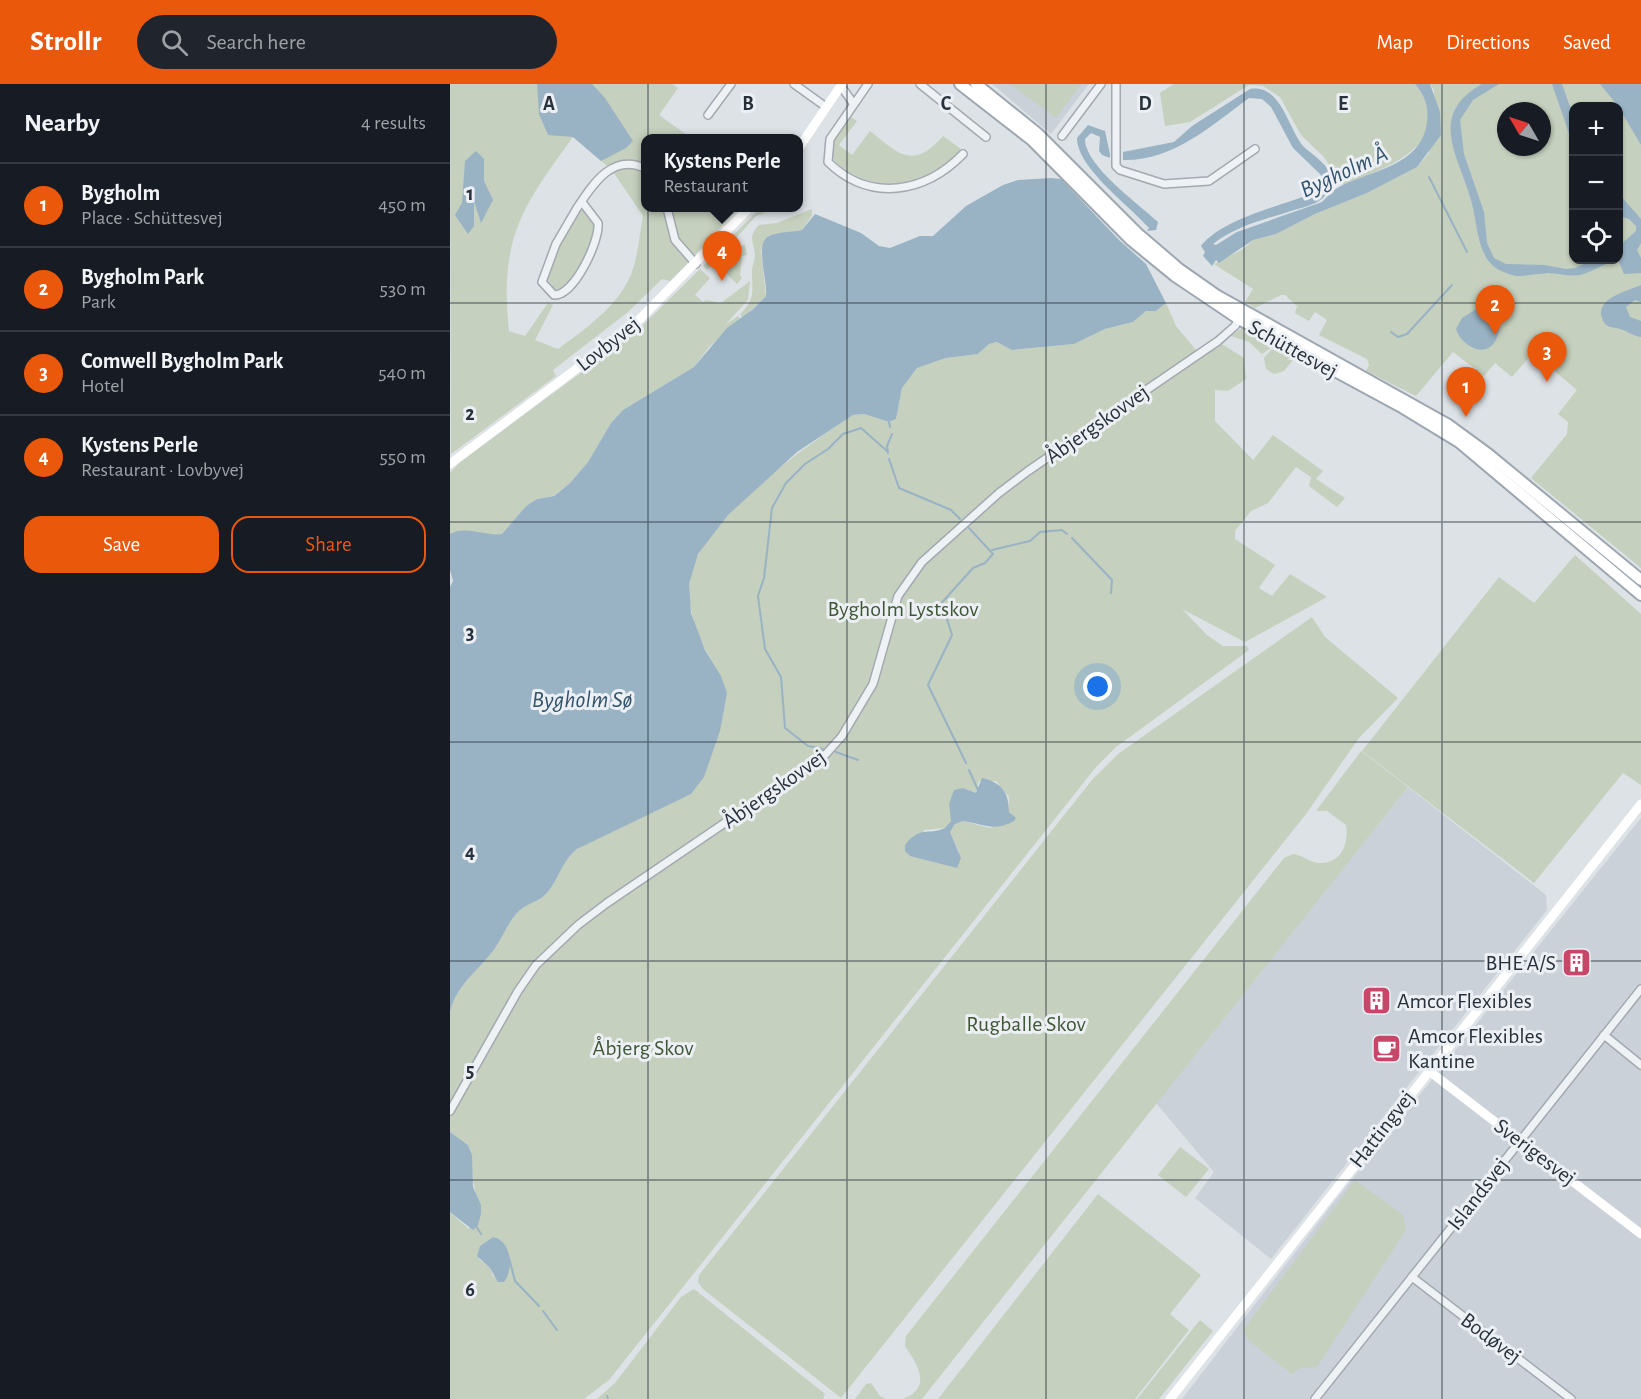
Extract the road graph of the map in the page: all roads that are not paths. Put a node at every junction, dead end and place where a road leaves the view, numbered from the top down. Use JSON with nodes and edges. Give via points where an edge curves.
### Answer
{"nodes":[{"id":1,"x":730,"y":84,"type":"edge"},
{"id":2,"x":794,"y":84,"type":"edge"},
{"id":3,"x":868,"y":84,"type":"edge"},
{"id":4,"x":920,"y":84,"type":"edge"},
{"id":5,"x":960,"y":84,"type":"edge"},
{"id":6,"x":976,"y":84,"type":"edge"},
{"id":7,"x":1116,"y":84,"type":"edge"},
{"id":8,"x":841,"y":85,"type":"edge"},
{"id":9,"x":1097,"y":87,"type":"edge"},
{"id":10,"x":853,"y":103,"type":"junction"},
{"id":11,"x":826,"y":107,"type":"junction"},
{"id":12,"x":708,"y":115,"type":"dead end"},
{"id":13,"x":1062,"y":136,"type":"dead end"},
{"id":14,"x":986,"y":137,"type":"dead end"},
{"id":15,"x":803,"y":142,"type":"edge"},
{"id":16,"x":1255,"y":149,"type":"dead end"},
{"id":17,"x":963,"y":154,"type":"dead end"},
{"id":18,"x":641,"y":168,"type":"edge"},
{"id":19,"x":582,"y":202,"type":"junction"},
{"id":20,"x":669,"y":212,"type":"edge"},
{"id":21,"x":744,"y":212,"type":"edge"},
{"id":22,"x":696,"y":264,"type":"junction"},
{"id":23,"x":1239,"y":318,"type":"junction"},
{"id":24,"x":450,"y":463,"type":"edge"},
{"id":25,"x":1641,"y":580,"type":"edge"},
{"id":26,"x":1641,"y":595,"type":"edge"},
{"id":27,"x":1641,"y":804,"type":"edge"},
{"id":28,"x":1641,"y":989,"type":"edge"},
{"id":29,"x":1604,"y":1035,"type":"junction"},
{"id":30,"x":1641,"y":1065,"type":"edge"},
{"id":31,"x":1429,"y":1071,"type":"junction"},
{"id":32,"x":450,"y":1111,"type":"edge"},
{"id":33,"x":1520,"y":1141,"type":"junction"},
{"id":34,"x":1641,"y":1234,"type":"edge"},
{"id":35,"x":1412,"y":1277,"type":"junction"},
{"id":36,"x":1170,"y":1399,"type":"edge"},
{"id":37,"x":1315,"y":1399,"type":"edge"},
{"id":38,"x":1571,"y":1399,"type":"edge"}],
"edges":[{"from":1,"to":12,"type":"street"},
{"from":2,"to":11,"type":"street"},
{"from":3,"to":10,"type":"street"},
{"from":4,"to":14,"type":"street"},
{"from":5,"to":23,"type":"main road","name":"Schüttesvej","via":[[1032,140],[1151,257]]},
{"from":6,"to":25,"type":"main road","name":"Schüttesvej","via":[[1038,134],[1137,233],[1179,269],[1216,295],[1447,424]]},
{"from":7,"to":16,"type":"street","via":[[1116,166],[1120,170],[1164,184],[1209,181]]},
{"from":8,"to":10,"type":"street"},
{"from":8,"to":11,"type":"street"},
{"from":9,"to":13,"type":"street"},
{"from":10,"to":17,"type":"street","via":[[830,139],[826,155],[832,167],[858,183],[906,188],[935,178]]},
{"from":11,"to":15,"type":"street"},
{"from":18,"to":19,"type":"street","via":[[624,164],[608,170]]},
{"from":19,"to":19,"type":"street","via":[[556,244],[543,277],[542,282],[554,295],[563,293],[578,276],[596,237],[598,223]]},
{"from":20,"to":22,"type":"street","via":[[675,240]]},
{"from":21,"to":22,"type":"street","name":"Lovbyvej"},
{"from":22,"to":24,"type":"street","name":"Lovbyvej","via":[[632,327]]},
{"from":23,"to":26,"type":"main road","name":"Schüttesvej","via":[[1459,442]]},
{"from":23,"to":32,"type":"street","name":"Åbjergskovvej","via":[[1218,341],[999,494],[922,562],[898,596],[873,684],[842,736],[806,770],[578,925],[536,965]]},
{"from":27,"to":31,"type":"street","name":"Hattingvej"},
{"from":28,"to":29,"type":"street","name":"Islandsvej"},
{"from":29,"to":30,"type":"street"},
{"from":29,"to":33,"type":"street","name":"Islandsvej"},
{"from":31,"to":33,"type":"street","name":"Sverigesvej"},
{"from":31,"to":36,"type":"street","name":"Hattingvej"},
{"from":33,"to":34,"type":"street","name":"Sverigesvej"},
{"from":33,"to":35,"type":"street","name":"Islandsvej"},
{"from":35,"to":37,"type":"street","name":"Islandsvej"},
{"from":35,"to":38,"type":"street","name":"Bodøvej"}]}
